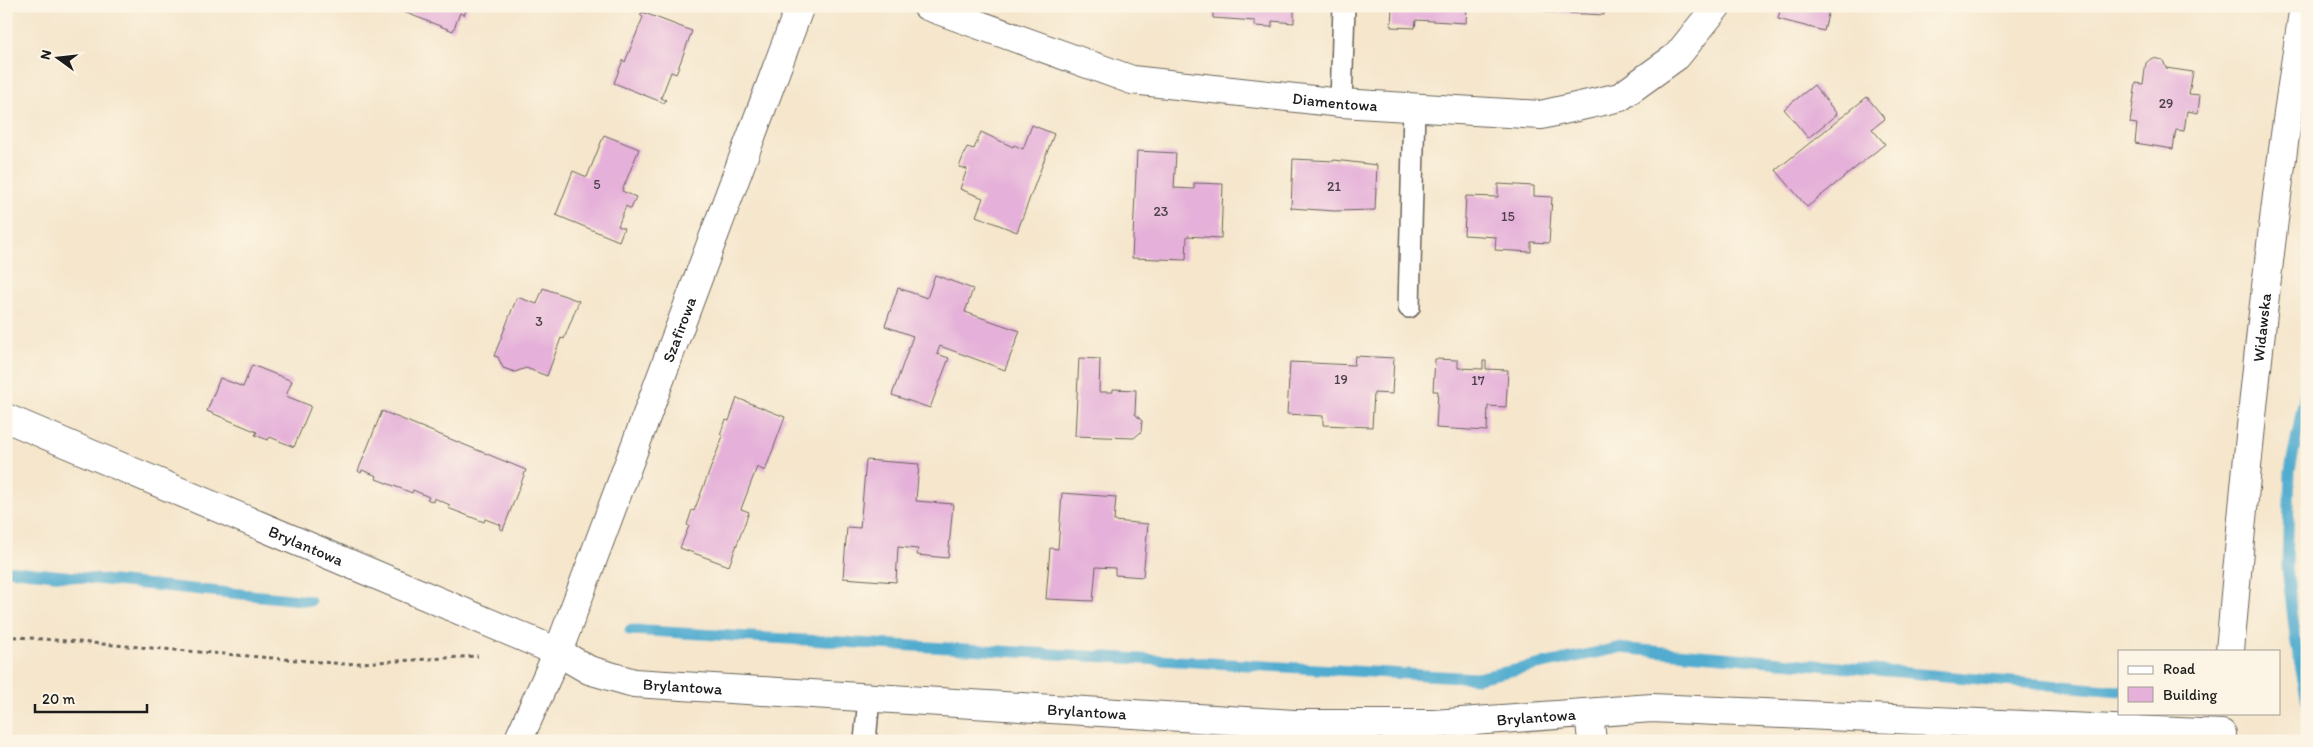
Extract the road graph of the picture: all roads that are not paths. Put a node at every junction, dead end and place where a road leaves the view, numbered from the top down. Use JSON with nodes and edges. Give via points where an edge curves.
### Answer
{"nodes":[{"id":1,"x":800,"y":6,"type":"edge"},
{"id":2,"x":927,"y":6,"type":"edge"},
{"id":3,"x":1344,"y":6,"type":"edge"},
{"id":4,"x":1717,"y":6,"type":"edge"},
{"id":5,"x":2304,"y":6,"type":"edge"},
{"id":6,"x":1341,"y":103,"type":"junction"},
{"id":7,"x":1414,"y":108,"type":"junction"},
{"id":8,"x":1409,"y":307,"type":"dead end"},
{"id":9,"x":6,"y":418,"type":"edge"},
{"id":10,"x":2230,"y":650,"type":"edge"},
{"id":11,"x":558,"y":652,"type":"junction"},
{"id":12,"x":869,"y":698,"type":"junction"},
{"id":13,"x":1589,"y":713,"type":"junction"},
{"id":14,"x":2223,"y":729,"type":"edge"},
{"id":15,"x":1262,"y":732,"type":"edge"},
{"id":16,"x":518,"y":741,"type":"edge"},
{"id":17,"x":865,"y":741,"type":"edge"},
{"id":18,"x":1592,"y":741,"type":"edge"}],
"edges":[{"from":1,"to":11,"type":"street","name":"Szafirowa"},
{"from":2,"to":6,"type":"street","name":"Diamentowa","via":[[1132,80]]},
{"from":3,"to":6,"type":"lane"},
{"from":4,"to":7,"type":"street","name":"Diamentowa","via":[[1677,56],[1620,97],[1541,115]]},
{"from":5,"to":10,"type":"street","name":"Widawska","via":[[2251,412]]},
{"from":6,"to":7,"type":"street","name":"Diamentowa"},
{"from":7,"to":8,"type":"lane"},
{"from":9,"to":11,"type":"street","name":"Brylantowa"},
{"from":11,"to":12,"type":"street","name":"Brylantowa","via":[[589,670],[634,683]]},
{"from":11,"to":16,"type":"street","name":"Szafirowa"},
{"from":12,"to":15,"type":"street","name":"Brylantowa"},
{"from":12,"to":17,"type":"lane"},
{"from":13,"to":14,"type":"street","name":"Brylantowa","via":[[1652,708]]},
{"from":13,"to":15,"type":"street","name":"Brylantowa"},
{"from":13,"to":18,"type":"street"}]}
